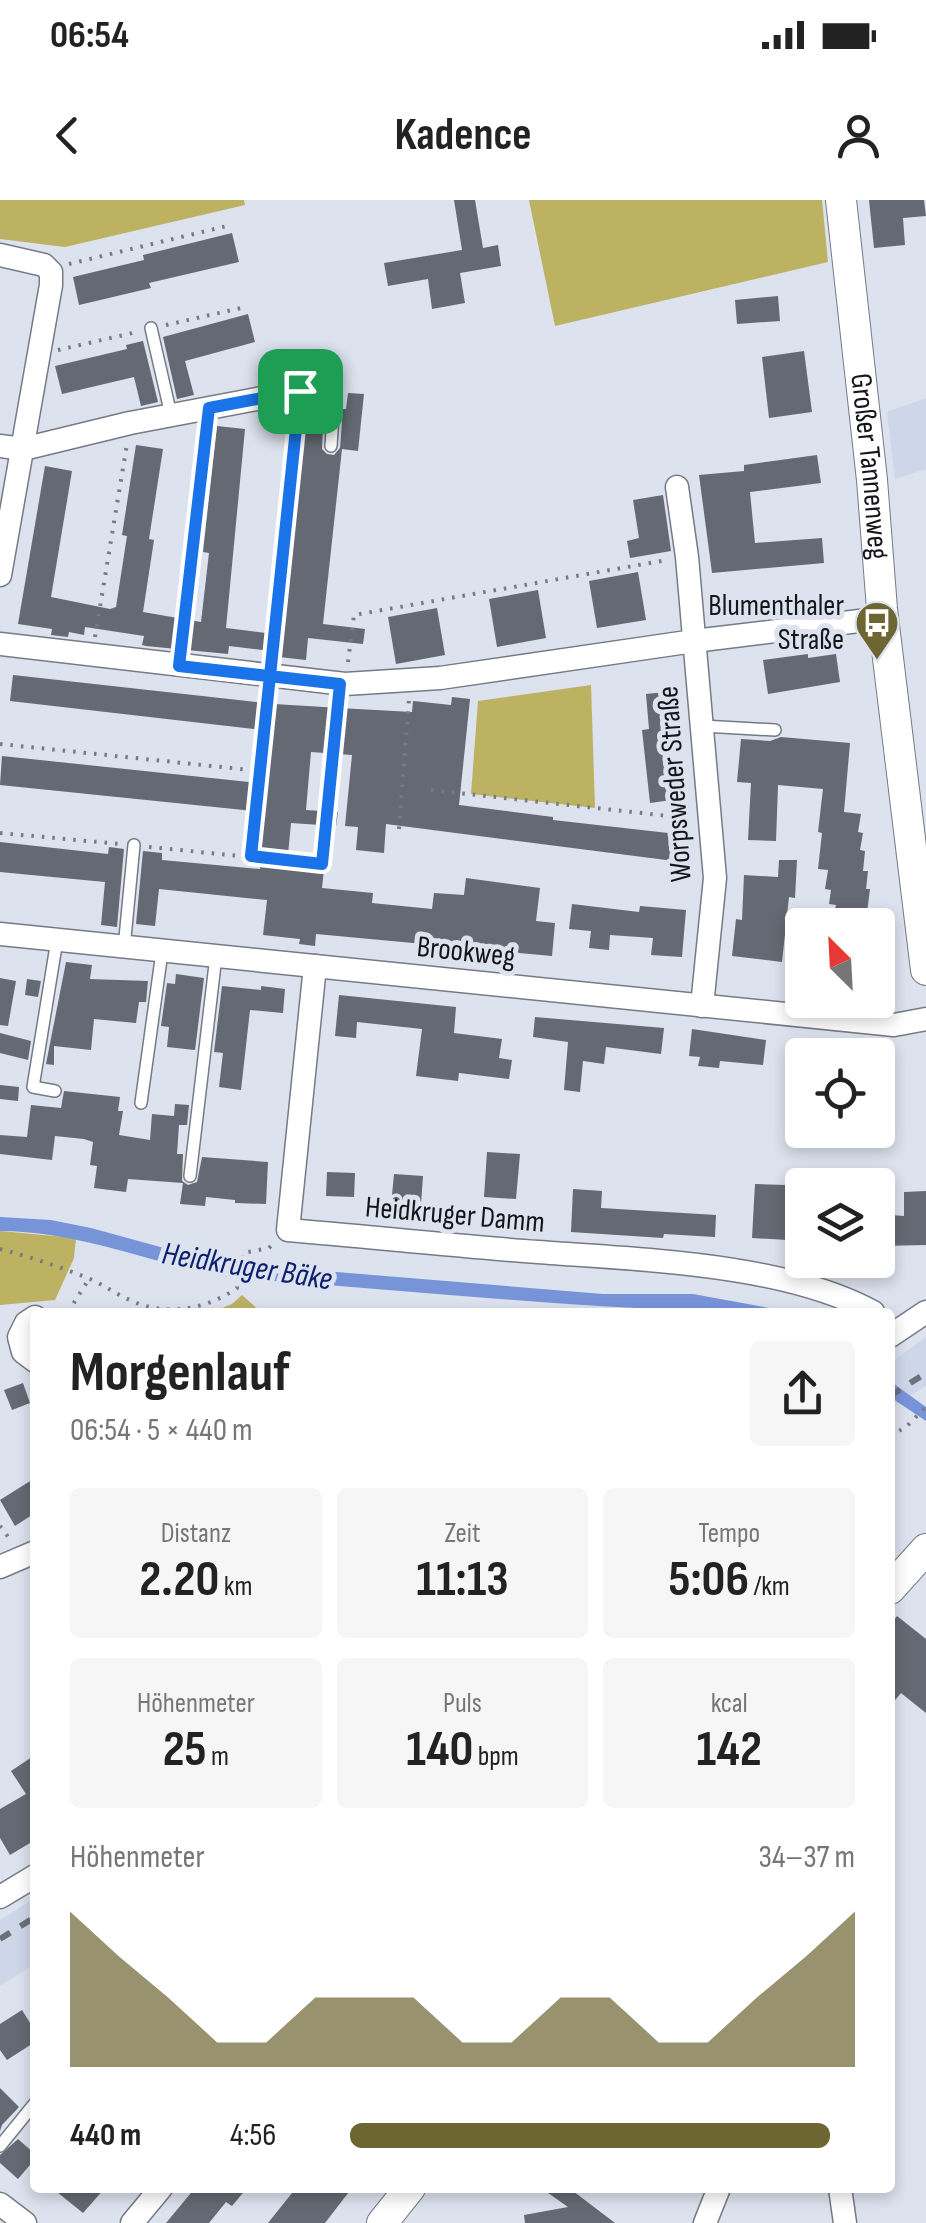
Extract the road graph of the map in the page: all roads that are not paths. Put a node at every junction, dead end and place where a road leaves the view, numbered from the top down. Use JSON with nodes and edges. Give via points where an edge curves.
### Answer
{"nodes":[{"id":1,"x":841,"y":200,"type":"edge"},
{"id":2,"x":0,"y":255,"type":"edge"},
{"id":3,"x":151,"y":328,"type":"dead end"},
{"id":4,"x":300,"y":391,"type":"joint"},
{"id":5,"x":172,"y":415,"type":"junction"},
{"id":6,"x":331,"y":446,"type":"dead end"},
{"id":7,"x":12,"y":447,"type":"edge"},
{"id":8,"x":678,"y":487,"type":"dead end"},
{"id":9,"x":0,"y":575,"type":"edge"},
{"id":10,"x":884,"y":618,"type":"junction"},
{"id":11,"x":694,"y":641,"type":"junction"},
{"id":12,"x":0,"y":644,"type":"edge"},
{"id":13,"x":703,"y":726,"type":"junction"},
{"id":14,"x":776,"y":730,"type":"dead end"},
{"id":15,"x":134,"y":845,"type":"dead end"},
{"id":16,"x":0,"y":934,"type":"edge"},
{"id":17,"x":58,"y":940,"type":"junction"},
{"id":18,"x":124,"y":948,"type":"junction"},
{"id":19,"x":162,"y":952,"type":"junction"},
{"id":20,"x":216,"y":956,"type":"junction"},
{"id":21,"x":315,"y":966,"type":"junction"},
{"id":22,"x":926,"y":970,"type":"edge"},
{"id":23,"x":702,"y":1006,"type":"junction"},
{"id":24,"x":926,"y":1019,"type":"edge"},
{"id":25,"x":55,"y":1091,"type":"dead end"},
{"id":26,"x":141,"y":1103,"type":"dead end"},
{"id":27,"x":190,"y":1176,"type":"dead end"},
{"id":28,"x":865,"y":1308,"type":"edge"},
{"id":29,"x":926,"y":1312,"type":"edge"},
{"id":30,"x":30,"y":1320,"type":"edge"},
{"id":31,"x":895,"y":1328,"type":"edge"},
{"id":32,"x":30,"y":1357,"type":"edge"},
{"id":33,"x":926,"y":1549,"type":"edge"},
{"id":34,"x":30,"y":1554,"type":"edge"},
{"id":35,"x":0,"y":1567,"type":"edge"},
{"id":36,"x":895,"y":1583,"type":"edge"},
{"id":37,"x":30,"y":1879,"type":"edge"},
{"id":38,"x":0,"y":1897,"type":"edge"},
{"id":39,"x":30,"y":2110,"type":"edge"},
{"id":40,"x":0,"y":2146,"type":"edge"},
{"id":41,"x":158,"y":2193,"type":"edge"},
{"id":42,"x":406,"y":2193,"type":"edge"},
{"id":43,"x":718,"y":2193,"type":"edge"},
{"id":44,"x":841,"y":2193,"type":"edge"},
{"id":45,"x":0,"y":2204,"type":"edge"},
{"id":46,"x":25,"y":2223,"type":"edge"},
{"id":47,"x":132,"y":2223,"type":"edge"},
{"id":48,"x":382,"y":2223,"type":"edge"},
{"id":49,"x":705,"y":2223,"type":"edge"},
{"id":50,"x":845,"y":2223,"type":"edge"}],
"edges":[{"from":1,"to":10,"type":"street","name":"Großer Tannenweg"},
{"from":2,"to":7,"type":"street","via":[[44,265],[51,279]]},
{"from":3,"to":5,"type":"lane"},
{"from":4,"to":5,"type":"street"},
{"from":4,"to":6,"type":"lane","via":[[336,386]]},
{"from":5,"to":7,"type":"street"},
{"from":7,"to":9,"type":"street"},
{"from":8,"to":11,"type":"street","name":"Worpsweder Straße"},
{"from":10,"to":11,"type":"street"},
{"from":10,"to":22,"type":"street","name":"Großer Tannenweg"},
{"from":11,"to":12,"type":"street","via":[[342,684]]},
{"from":11,"to":13,"type":"street","name":"Worpsweder Straße"},
{"from":13,"to":14,"type":"lane"},
{"from":13,"to":23,"type":"street","name":"Worpsweder Straße","via":[[715,878]]},
{"from":15,"to":18,"type":"lane"},
{"from":16,"to":17,"type":"street","name":"Brookweg"},
{"from":17,"to":18,"type":"street","name":"Brookweg"},
{"from":17,"to":25,"type":"lane","via":[[33,1087]]},
{"from":18,"to":19,"type":"street","name":"Brookweg"},
{"from":19,"to":20,"type":"street","name":"Brookweg"},
{"from":19,"to":26,"type":"lane"},
{"from":20,"to":21,"type":"street","name":"Brookweg"},
{"from":20,"to":27,"type":"lane"},
{"from":21,"to":23,"type":"street","name":"Brookweg"},
{"from":21,"to":28,"type":"street","name":"Heidkruger Damm","via":[[288,1230],[662,1262],[801,1283]]},
{"from":23,"to":24,"type":"street","name":"Brookweg","via":[[894,1025]]},
{"from":29,"to":31,"type":"street"},
{"from":30,"to":32,"type":"street","via":[[19,1337]]},
{"from":33,"to":36,"type":"street"},
{"from":34,"to":35,"type":"street"},
{"from":37,"to":38,"type":"street"},
{"from":39,"to":40,"type":"lane"},
{"from":41,"to":47,"type":"street"},
{"from":42,"to":48,"type":"street"},
{"from":43,"to":49,"type":"street"},
{"from":44,"to":50,"type":"street"},
{"from":45,"to":46,"type":"street"}]}
